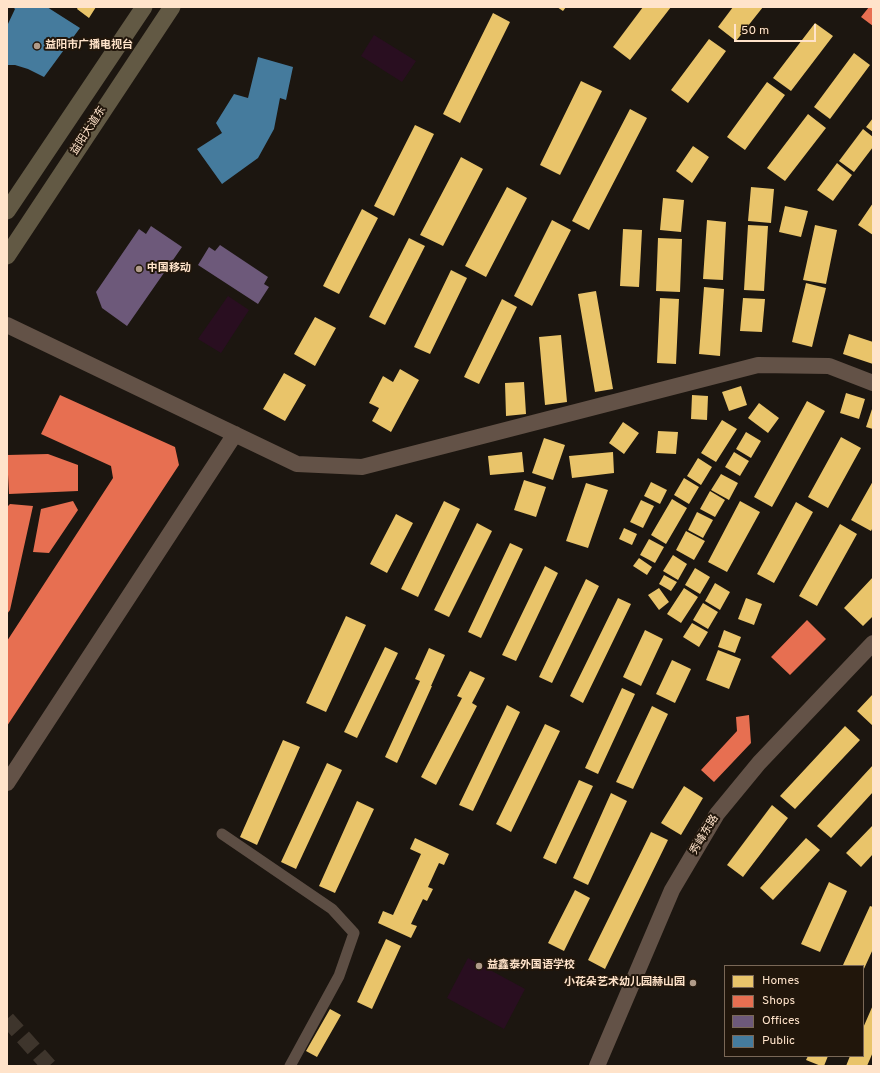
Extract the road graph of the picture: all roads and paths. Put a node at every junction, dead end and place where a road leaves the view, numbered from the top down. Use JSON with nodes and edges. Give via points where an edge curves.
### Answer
{"nodes":[{"id":1,"x":144,"y":7,"type":"edge"},
{"id":2,"x":172,"y":7,"type":"edge"},
{"id":3,"x":8,"y":208,"type":"edge"},
{"id":4,"x":7,"y":256,"type":"edge"},
{"id":5,"x":7,"y":325,"type":"edge"},
{"id":6,"x":873,"y":383,"type":"edge"},
{"id":7,"x":235,"y":434,"type":"junction"},
{"id":8,"x":873,"y":643,"type":"edge"},
{"id":9,"x":7,"y":783,"type":"edge"},
{"id":10,"x":222,"y":834,"type":"dead end"},
{"id":11,"x":290,"y":1066,"type":"edge"},
{"id":12,"x":597,"y":1066,"type":"edge"}],
"edges":[{"from":1,"to":3,"type":"main road"},
{"from":2,"to":4,"type":"main road","name":"益阳大道东"},
{"from":5,"to":7,"type":"street"},
{"from":6,"to":7,"type":"street","via":[[829,366],[758,365],[362,467],[297,464]]},
{"from":7,"to":9,"type":"street"},
{"from":8,"to":12,"type":"street","name":"秀峰东路","via":[[759,763],[717,814],[672,890]]},
{"from":10,"to":11,"type":"street","via":[[332,909],[354,933],[339,976]]}]}
